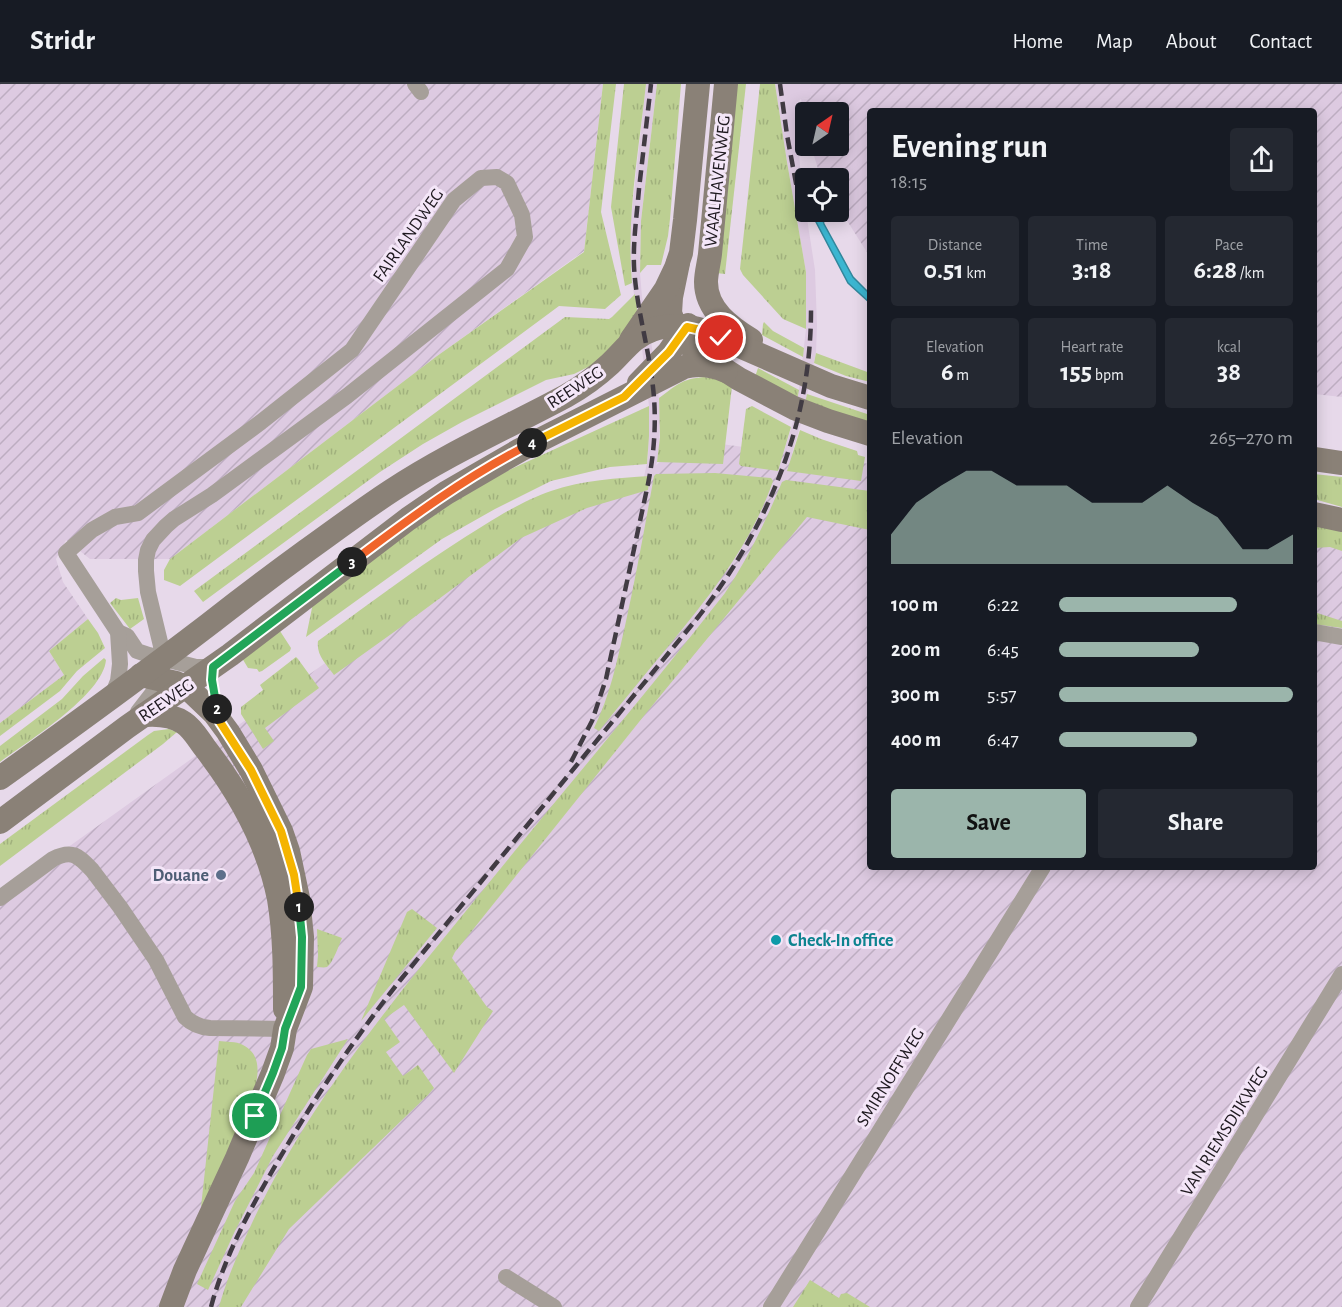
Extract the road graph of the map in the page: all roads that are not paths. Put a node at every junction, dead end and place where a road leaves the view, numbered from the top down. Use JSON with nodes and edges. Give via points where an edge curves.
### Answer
{"nodes":[{"id":1,"x":698,"y":84,"type":"edge"},
{"id":2,"x":726,"y":84,"type":"edge"},
{"id":3,"x":669,"y":290,"type":"junction"},
{"id":4,"x":705,"y":290,"type":"junction"},
{"id":5,"x":684,"y":330,"type":"junction"},
{"id":6,"x":624,"y":349,"type":"junction"},
{"id":7,"x":726,"y":371,"type":"junction"},
{"id":8,"x":831,"y":386,"type":"junction"},
{"id":9,"x":624,"y":397,"type":"junction"},
{"id":10,"x":867,"y":397,"type":"edge"},
{"id":11,"x":867,"y":433,"type":"edge"},
{"id":12,"x":1317,"y":459,"type":"edge"},
{"id":13,"x":1342,"y":463,"type":"edge"},
{"id":14,"x":1317,"y":515,"type":"edge"},
{"id":15,"x":1342,"y":520,"type":"edge"},
{"id":16,"x":118,"y":632,"type":"junction"},
{"id":17,"x":1317,"y":632,"type":"edge"},
{"id":18,"x":159,"y":633,"type":"junction"},
{"id":19,"x":1342,"y":636,"type":"edge"},
{"id":20,"x":184,"y":643,"type":"junction"},
{"id":21,"x":213,"y":667,"type":"junction"},
{"id":22,"x":154,"y":671,"type":"junction"},
{"id":23,"x":185,"y":687,"type":"junction"},
{"id":24,"x":111,"y":697,"type":"junction"},
{"id":25,"x":136,"y":721,"type":"junction"},
{"id":26,"x":220,"y":722,"type":"junction"},
{"id":27,"x":0,"y":778,"type":"edge"},
{"id":28,"x":0,"y":822,"type":"edge"},
{"id":29,"x":1041,"y":870,"type":"edge"},
{"id":30,"x":0,"y":898,"type":"edge"},
{"id":31,"x":1342,"y":974,"type":"edge"},
{"id":32,"x":285,"y":1029,"type":"junction"},
{"id":33,"x":506,"y":1277,"type":"dead end"},
{"id":34,"x":171,"y":1307,"type":"edge"},
{"id":35,"x":554,"y":1307,"type":"edge"},
{"id":36,"x":771,"y":1307,"type":"edge"},
{"id":37,"x":1138,"y":1307,"type":"edge"}],
"edges":[{"from":1,"to":3,"type":"main road","name":"WAALHAVENWEG","via":[[681,253]]},
{"from":2,"to":4,"type":"main road","name":"WAALHAVENWEG"},
{"from":3,"to":5,"type":"main road","via":[[670,313]]},
{"from":3,"to":6,"type":"main road","name":"REEWEG"},
{"from":4,"to":5,"type":"main road","name":"REEWEG"},
{"from":4,"to":8,"type":"main road","via":[[719,315],[744,336]]},
{"from":5,"to":6,"type":"main road","name":"REEWEG","via":[[662,327],[645,332]]},
{"from":5,"to":7,"type":"main road","via":[[697,352]]},
{"from":5,"to":8,"type":"main road","via":[[713,333]]},
{"from":5,"to":9,"type":"main road","name":"REEWEG","via":[[662,360]]},
{"from":6,"to":20,"type":"main road","name":"REEWEG","via":[[590,381],[569,394],[447,457],[349,519]]},
{"from":7,"to":9,"type":"main road","name":"REEWEG","via":[[691,365]]},
{"from":7,"to":11,"type":"main road","via":[[780,401]]},
{"from":8,"to":10,"type":"main road"},
{"from":9,"to":21,"type":"main road","name":"REEWEG","via":[[519,450],[446,493]]},
{"from":12,"to":13,"type":"main road"},
{"from":14,"to":15,"type":"main road"},
{"from":16,"to":18,"type":"street","name":"FAIRLANDWEG","via":[[66,553],[92,530],[115,517],[138,513],[352,350],[454,200],[481,178],[497,177],[507,183],[522,215],[525,237],[507,269],[347,396],[174,519],[153,540],[146,571]]},
{"from":16,"to":22,"type":"street","via":[[127,636]]},
{"from":16,"to":24,"type":"street","via":[[120,673]]},
{"from":17,"to":19,"type":"street"},
{"from":18,"to":20,"type":"street"},
{"from":18,"to":22,"type":"street"},
{"from":20,"to":22,"type":"main road","name":"REEWEG"},
{"from":21,"to":22,"type":"street"},
{"from":21,"to":23,"type":"main road","name":"REEWEG"},
{"from":21,"to":26,"type":"main road"},
{"from":22,"to":23,"type":"main road"},
{"from":22,"to":24,"type":"main road","name":"REEWEG"},
{"from":22,"to":25,"type":"street","name":"REEWEG","via":[[149,699]]},
{"from":23,"to":25,"type":"main road","name":"REEWEG"},
{"from":23,"to":26,"type":"main road"},
{"from":24,"to":27,"type":"main road","name":"REEWEG"},
{"from":25,"to":28,"type":"main road","name":"REEWEG"},
{"from":25,"to":32,"type":"main road","via":[[160,714],[184,723],[212,757],[250,817],[279,899]]},
{"from":26,"to":32,"type":"main road","via":[[272,812],[294,875],[302,937],[301,987]]},
{"from":29,"to":36,"type":"street","name":"SMIRNOFFWEG"},
{"from":30,"to":32,"type":"street","via":[[53,859],[73,854],[92,870],[120,907],[156,960],[188,1020],[210,1028]]},
{"from":31,"to":37,"type":"street","name":"VAN RIEMSDIJKWEG"},
{"from":32,"to":34,"type":"main road","via":[[273,1073]]},
{"from":33,"to":35,"type":"street"}]}
